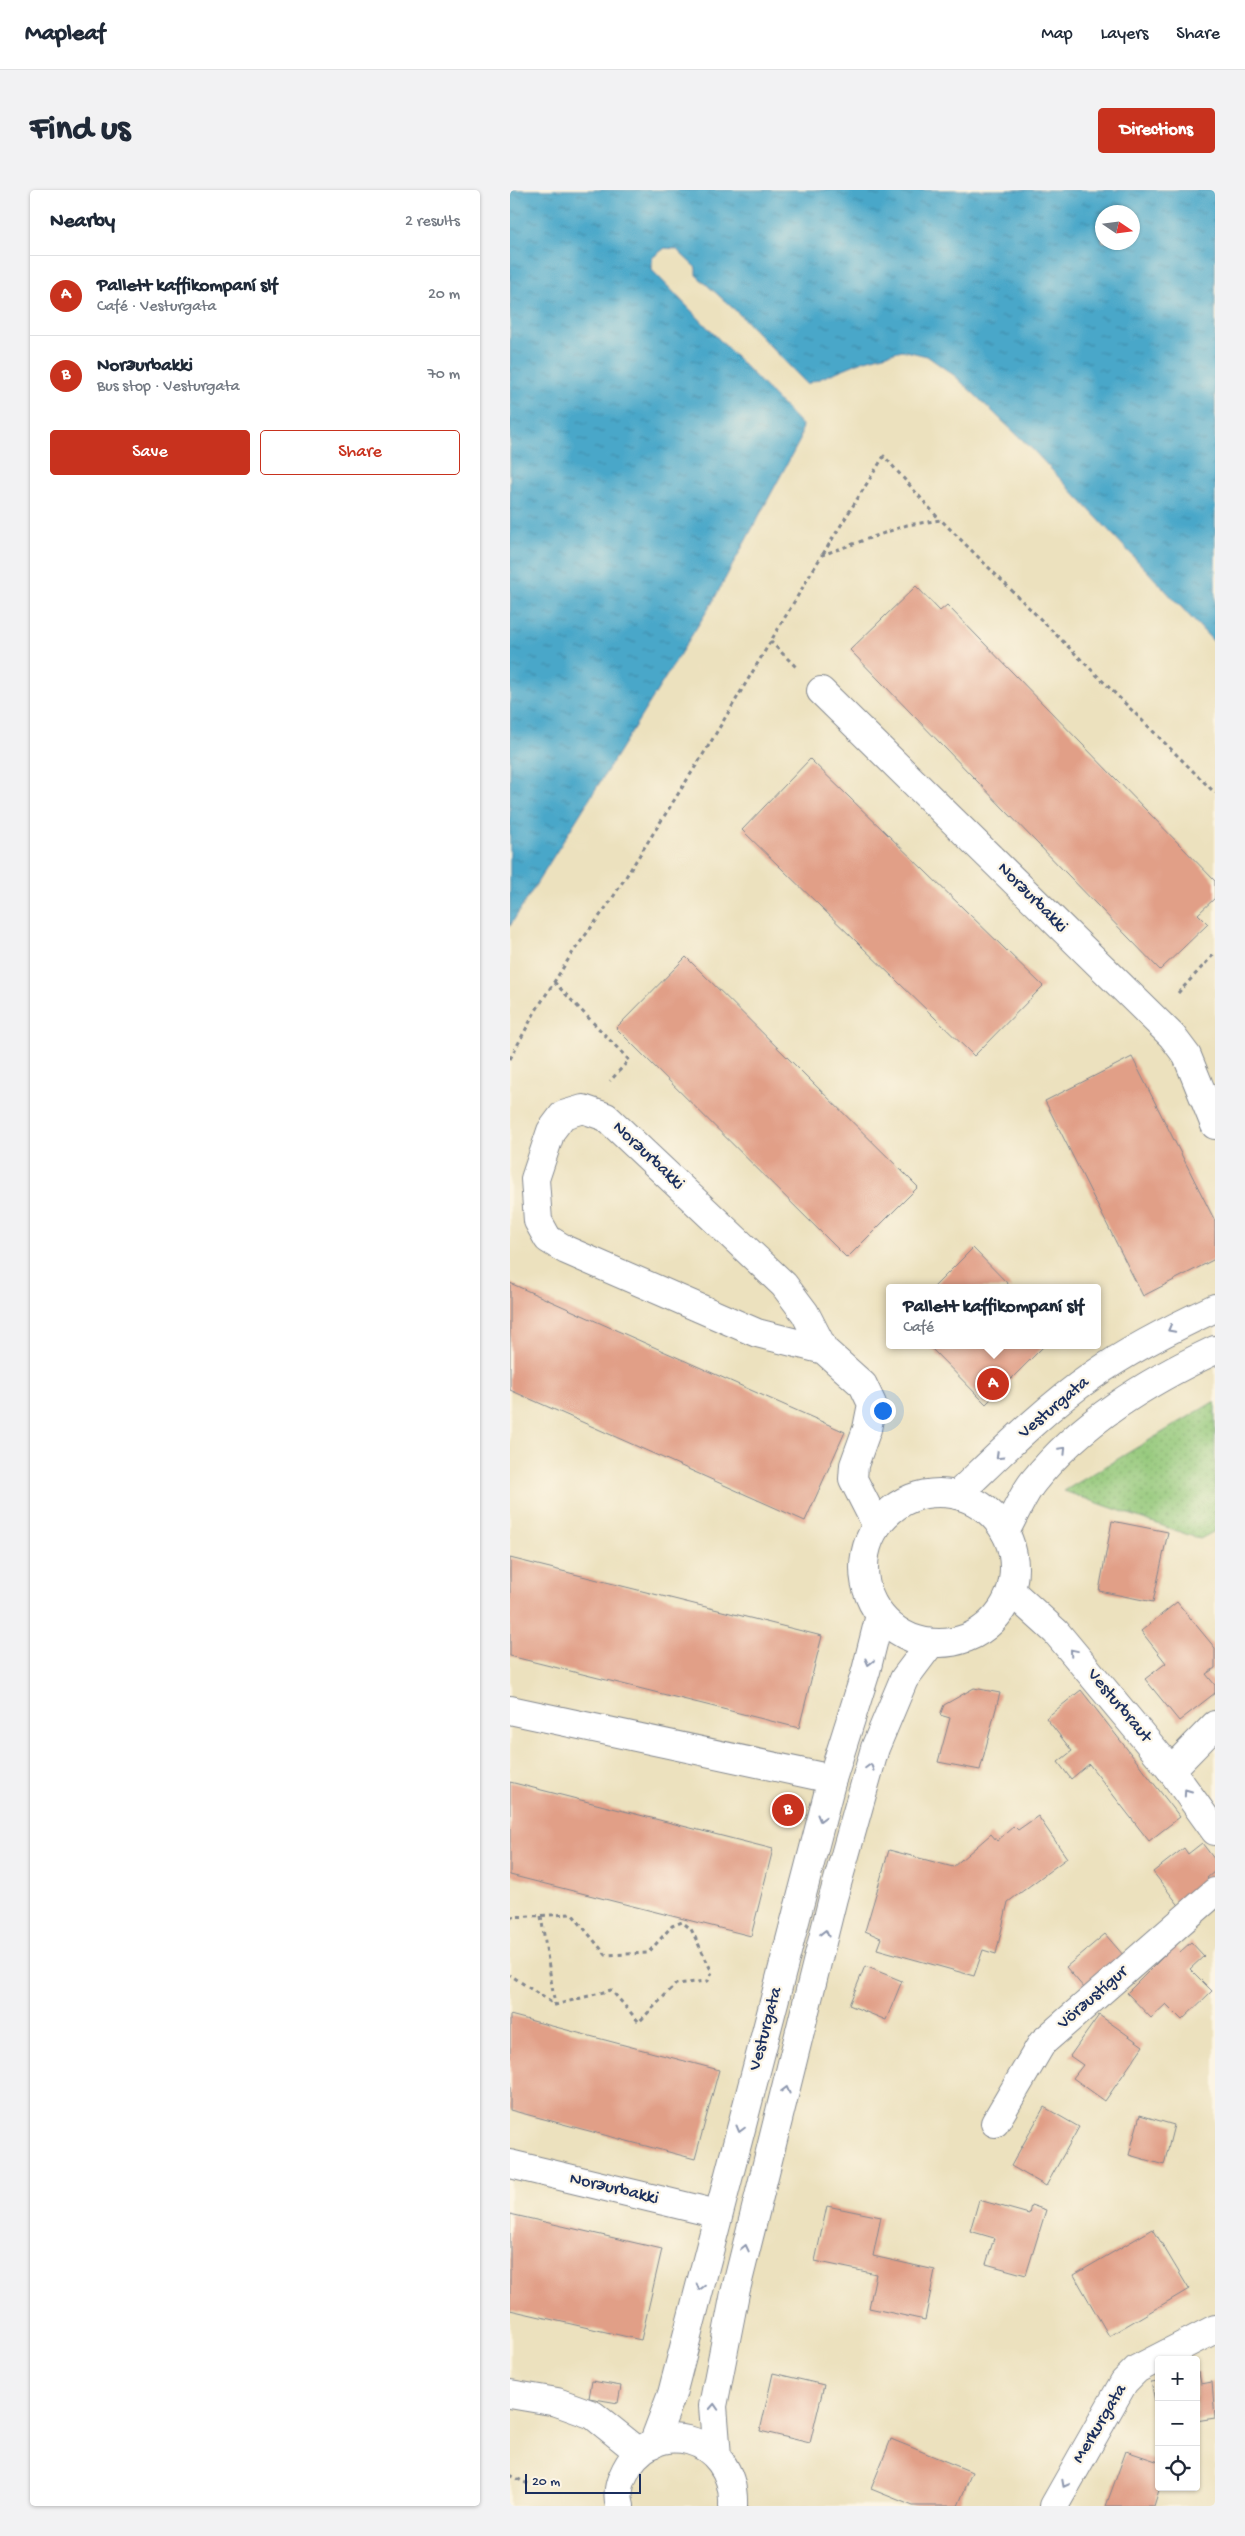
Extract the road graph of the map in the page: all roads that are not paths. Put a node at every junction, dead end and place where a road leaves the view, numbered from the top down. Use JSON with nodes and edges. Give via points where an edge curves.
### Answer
{"nodes":[{"id":1,"x":821,"y":691,"type":"dead end"},
{"id":2,"x":1215,"y":1125,"type":"edge"},
{"id":3,"x":1215,"y":1308,"type":"edge"},
{"id":4,"x":824,"y":1350,"type":"junction"},
{"id":5,"x":1215,"y":1350,"type":"edge"},
{"id":6,"x":958,"y":1495,"type":"junction"},
{"id":7,"x":877,"y":1526,"type":"junction"},
{"id":8,"x":1005,"y":1532,"type":"junction"},
{"id":9,"x":1011,"y":1591,"type":"junction"},
{"id":10,"x":880,"y":1615,"type":"junction"},
{"id":11,"x":931,"y":1643,"type":"junction"},
{"id":12,"x":510,"y":1710,"type":"edge"},
{"id":13,"x":1215,"y":1725,"type":"edge"},
{"id":14,"x":1171,"y":1770,"type":"junction"},
{"id":15,"x":832,"y":1779,"type":"junction"},
{"id":16,"x":1215,"y":1831,"type":"edge"},
{"id":17,"x":1215,"y":1892,"type":"edge"},
{"id":18,"x":995,"y":2124,"type":"dead end"},
{"id":19,"x":510,"y":2164,"type":"edge"},
{"id":20,"x":718,"y":2214,"type":"junction"},
{"id":21,"x":1215,"y":2329,"type":"edge"},
{"id":22,"x":510,"y":2394,"type":"edge"},
{"id":23,"x":646,"y":2448,"type":"junction"},
{"id":24,"x":717,"y":2456,"type":"junction"},
{"id":25,"x":620,"y":2506,"type":"edge"},
{"id":26,"x":733,"y":2506,"type":"edge"},
{"id":27,"x":1054,"y":2506,"type":"edge"}],
"edges":[{"from":1,"to":2,"type":"street","name":"Norðurbakki","via":[[1172,1036],[1186,1056]]},
{"from":3,"to":6,"type":"street","name":"Vesturgata","one_way":true,"via":[[1136,1348],[1090,1377],[1052,1407]]},
{"from":4,"to":4,"type":"street","name":"Norðurbakki","via":[[806,1313],[784,1285],[606,1117],[584,1110],[563,1116],[551,1131],[535,1179],[538,1221],[548,1239],[566,1250],[757,1333]]},
{"from":4,"to":7,"type":"street","name":"Norðurbakki","via":[[863,1385],[872,1404],[854,1465],[853,1480]]},
{"from":8,"to":5,"type":"street","name":"Vesturgata","one_way":true,"via":[[1032,1483],[1077,1436],[1113,1407],[1155,1380]]},
{"from":6,"to":7,"type":"street","via":[[935,1493],[913,1498],[892,1509]]},
{"from":6,"to":8,"type":"street","via":[[986,1509]]},
{"from":7,"to":10,"type":"street","via":[[870,1540],[864,1570],[869,1596]]},
{"from":8,"to":9,"type":"street","via":[[1012,1551]]},
{"from":9,"to":11,"type":"street","via":[[999,1614],[980,1631],[957,1642]]},
{"from":14,"to":9,"type":"street","name":"Vesturbraut","one_way":true,"via":[[1056,1632]]},
{"from":10,"to":11,"type":"street","via":[[903,1634]]},
{"from":10,"to":15,"type":"street","name":"Vesturgata","one_way":true},
{"from":24,"to":11,"type":"street","name":"Vesturgata","one_way":true,"via":[[713,2406],[735,2294],[833,1898],[875,1748],[904,1679]]},
{"from":12,"to":15,"type":"street"},
{"from":13,"to":14,"type":"street"},
{"from":16,"to":14,"type":"street","name":"Vesturbraut","one_way":true},
{"from":15,"to":20,"type":"street","name":"Vesturgata","one_way":true},
{"from":17,"to":18,"type":"street","name":"Vörðustígur","via":[[1042,2043]]},
{"from":19,"to":20,"type":"street","name":"Norðurbakki"},
{"from":20,"to":23,"type":"street","name":"Vesturgata","one_way":true,"via":[[672,2394]]},
{"from":21,"to":27,"type":"street","name":"Merkurgata","one_way":true,"via":[[1137,2370],[1124,2382]]},
{"from":22,"to":23,"type":"street","via":[[557,2402],[593,2415]]},
{"from":23,"to":24,"type":"street","via":[[680,2439],[706,2447]]},
{"from":23,"to":25,"type":"street","name":"Vesturgata","via":[[627,2466],[620,2484]]},
{"from":24,"to":26,"type":"street","via":[[728,2470],[734,2488]]}]}
